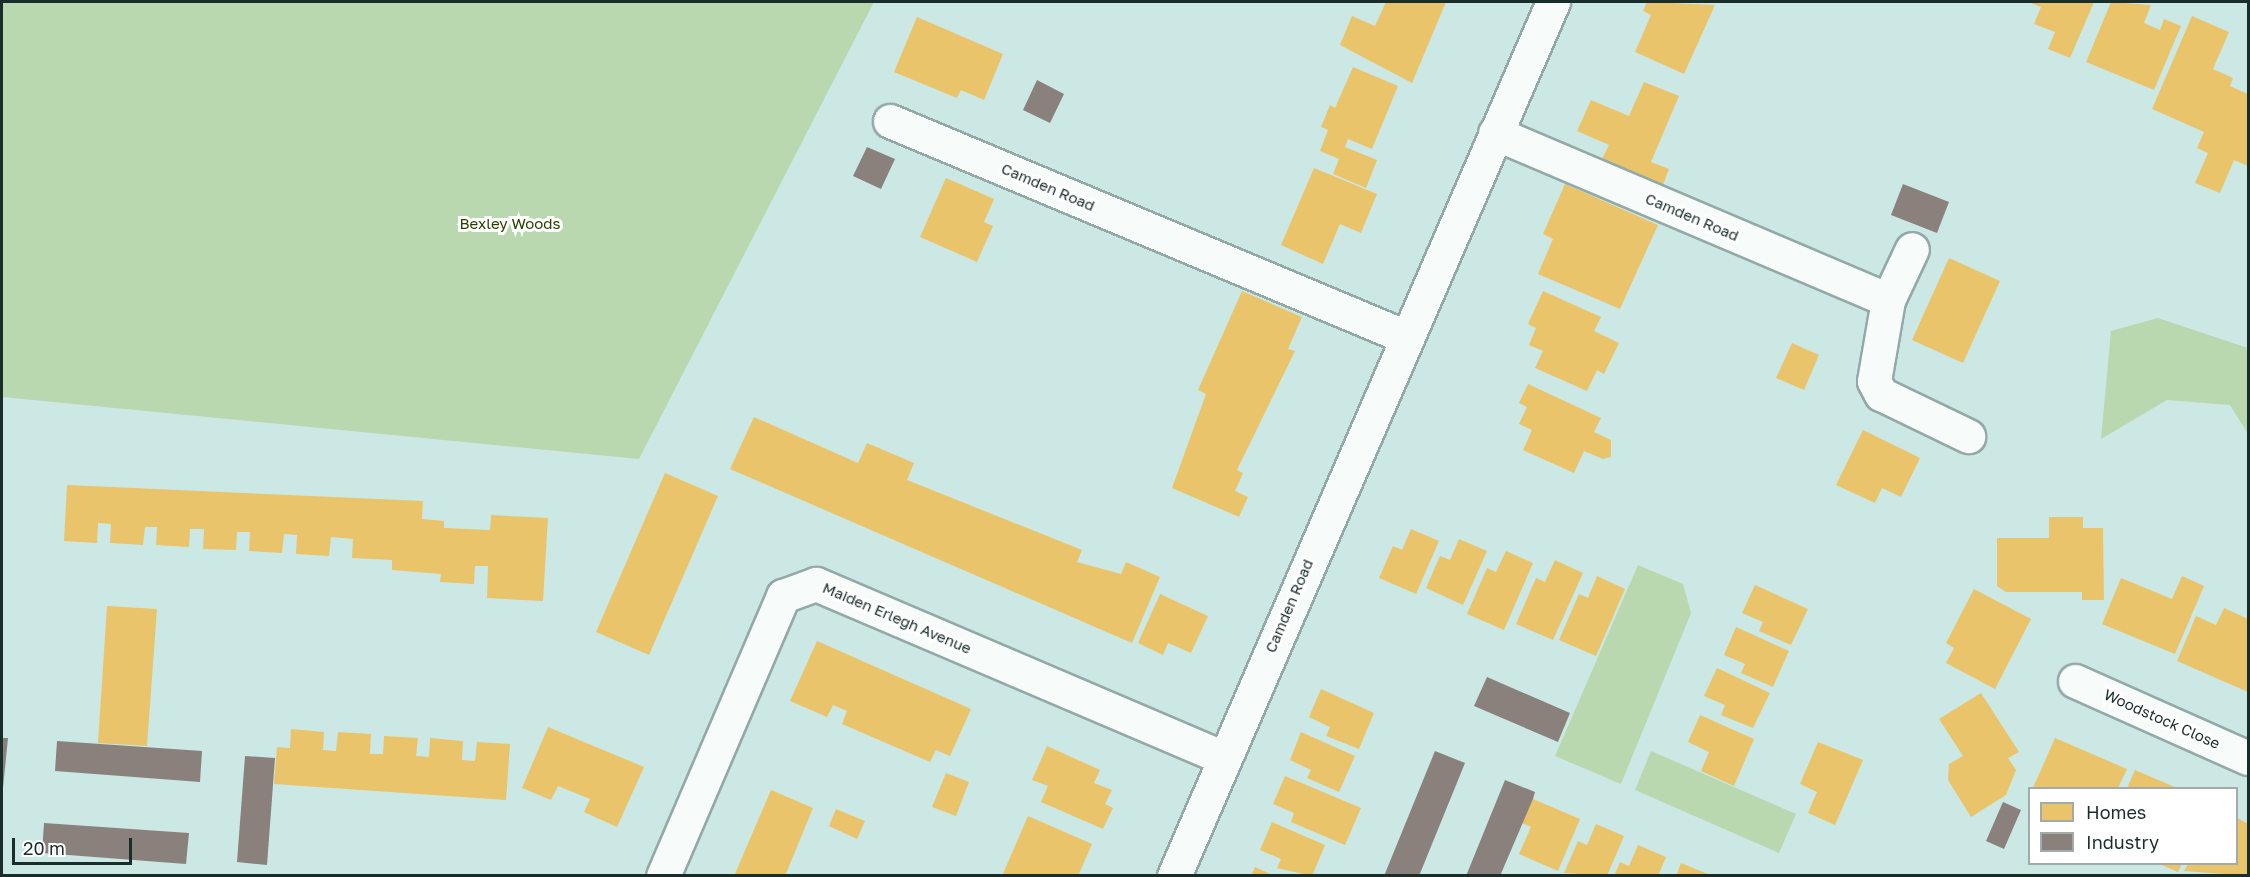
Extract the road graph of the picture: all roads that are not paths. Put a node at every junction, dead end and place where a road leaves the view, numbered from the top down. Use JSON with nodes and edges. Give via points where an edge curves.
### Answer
{"nodes":[{"id":1,"x":1546,"y":4,"type":"edge"},
{"id":2,"x":890,"y":122,"type":"dead end"},
{"id":3,"x":1495,"y":133,"type":"junction"},
{"id":4,"x":1912,"y":249,"type":"dead end"},
{"id":5,"x":1888,"y":300,"type":"junction"},
{"id":6,"x":1406,"y":337,"type":"junction"},
{"id":7,"x":1968,"y":436,"type":"dead end"},
{"id":8,"x":2075,"y":681,"type":"dead end"},
{"id":9,"x":1224,"y":758,"type":"junction"},
{"id":10,"x":2248,"y":758,"type":"edge"},
{"id":11,"x":663,"y":876,"type":"edge"},
{"id":12,"x":1174,"y":876,"type":"edge"}],
"edges":[{"from":1,"to":3,"type":"street","name":"Camden Road"},
{"from":2,"to":6,"type":"street","name":"Camden Road"},
{"from":3,"to":5,"type":"street","name":"Camden Road"},
{"from":3,"to":6,"type":"street","name":"Camden Road"},
{"from":4,"to":5,"type":"street"},
{"from":5,"to":7,"type":"street","via":[[1874,381],[1881,394]]},
{"from":6,"to":9,"type":"street","name":"Camden Road"},
{"from":8,"to":10,"type":"street","name":"Woodstock Close"},
{"from":9,"to":11,"type":"street","name":"Maiden Erlegh Avenue","via":[[816,584],[783,596]]},
{"from":9,"to":12,"type":"street","name":"Camden Road"}]}
